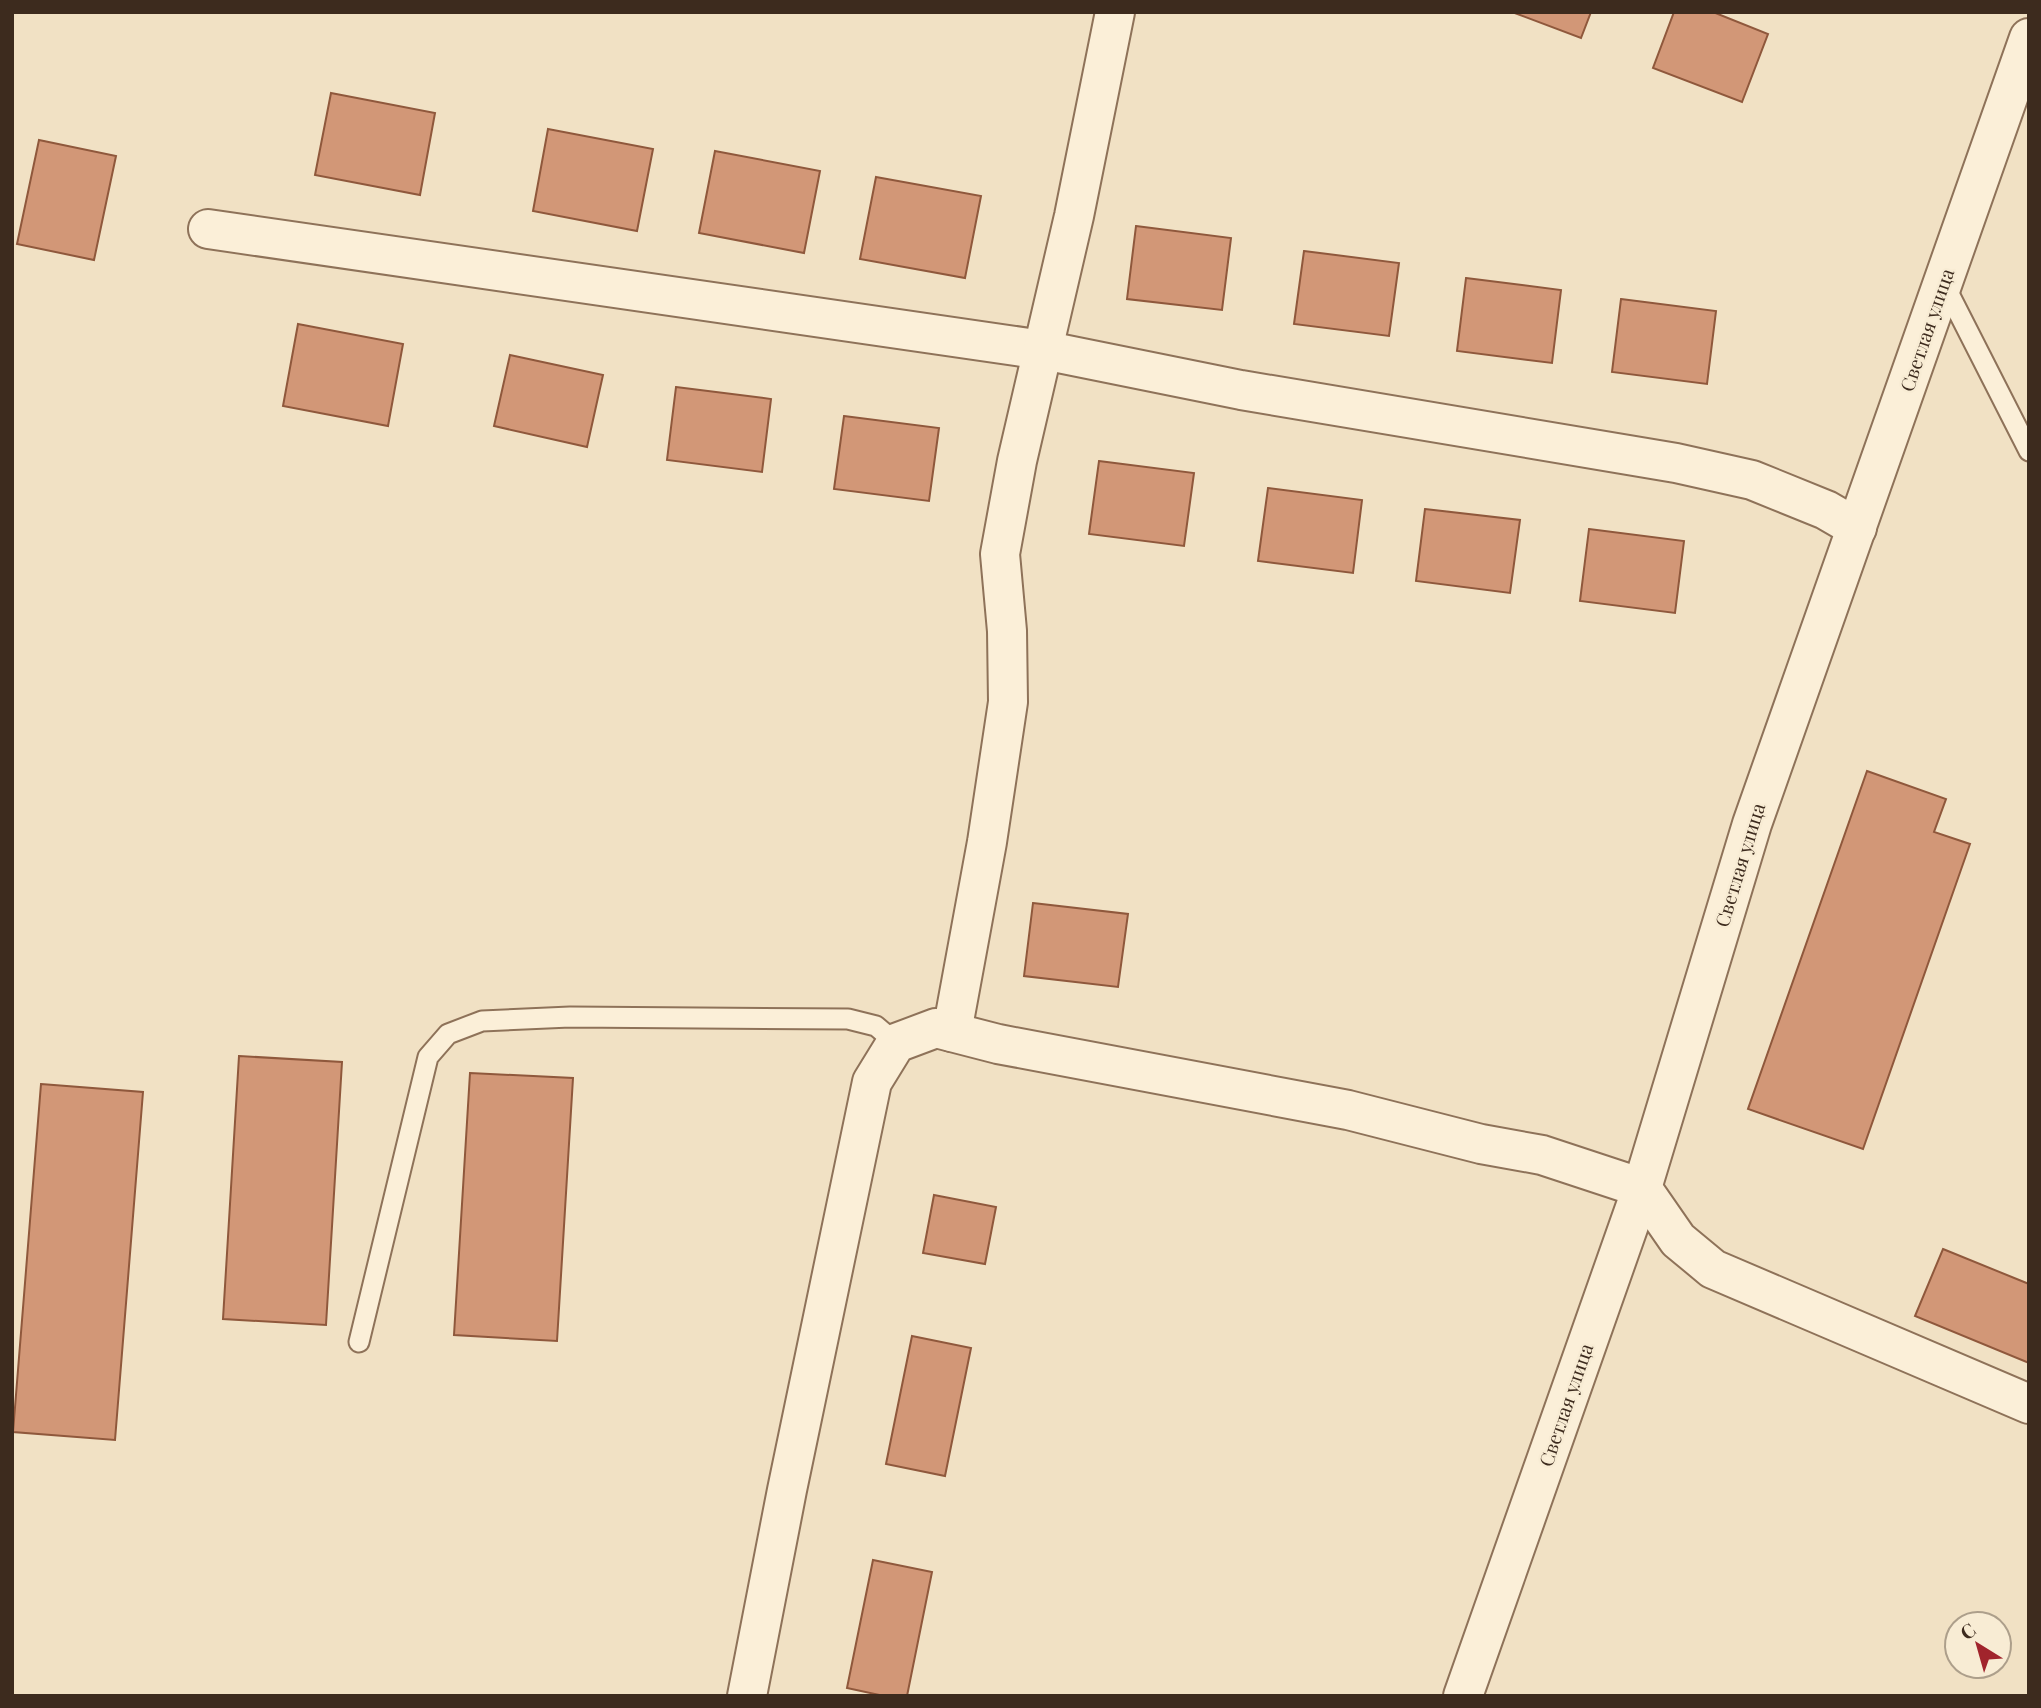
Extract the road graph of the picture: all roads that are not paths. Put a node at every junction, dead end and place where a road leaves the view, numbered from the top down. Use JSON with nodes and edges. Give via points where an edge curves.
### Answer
{"nodes":[{"id":1,"x":1115,"y":12,"type":"edge"},
{"id":2,"x":2029,"y":38,"type":"edge"},
{"id":3,"x":208,"y":229,"type":"dead end"},
{"id":4,"x":1943,"y":283,"type":"junction"},
{"id":5,"x":1043,"y":350,"type":"junction"},
{"id":6,"x":2029,"y":451,"type":"edge"},
{"id":7,"x":1857,"y":528,"type":"junction"},
{"id":8,"x":952,"y":1032,"type":"junction"},
{"id":9,"x":896,"y":1043,"type":"junction"},
{"id":10,"x":1642,"y":1188,"type":"junction"},
{"id":11,"x":359,"y":1342,"type":"dead end"},
{"id":12,"x":2029,"y":1404,"type":"edge"},
{"id":13,"x":747,"y":1696,"type":"edge"},
{"id":14,"x":1463,"y":1696,"type":"edge"}],
"edges":[{"from":1,"to":5,"type":"street"},
{"from":2,"to":4,"type":"street","name":"Светлая улица"},
{"from":3,"to":5,"type":"street"},
{"from":4,"to":6,"type":"lane"},
{"from":4,"to":7,"type":"street","name":"Светлая улица"},
{"from":5,"to":7,"type":"street","via":[[1241,390],[1689,466],[1752,480]]},
{"from":5,"to":8,"type":"street","via":[[1000,554],[1008,702]]},
{"from":7,"to":10,"type":"street","name":"Светлая улица","via":[[1752,824]]},
{"from":8,"to":9,"type":"street","via":[[936,1028]]},
{"from":8,"to":10,"type":"street","via":[[1348,1110],[1481,1144],[1542,1154]]},
{"from":9,"to":11,"type":"lane","via":[[876,1026],[848,1019],[570,1017],[482,1021],[448,1034],[428,1057]]},
{"from":9,"to":13,"type":"street","via":[[872,1083]]},
{"from":10,"to":12,"type":"street","via":[[1678,1240],[1713,1269]]},
{"from":10,"to":14,"type":"street","name":"Светлая улица"}]}
